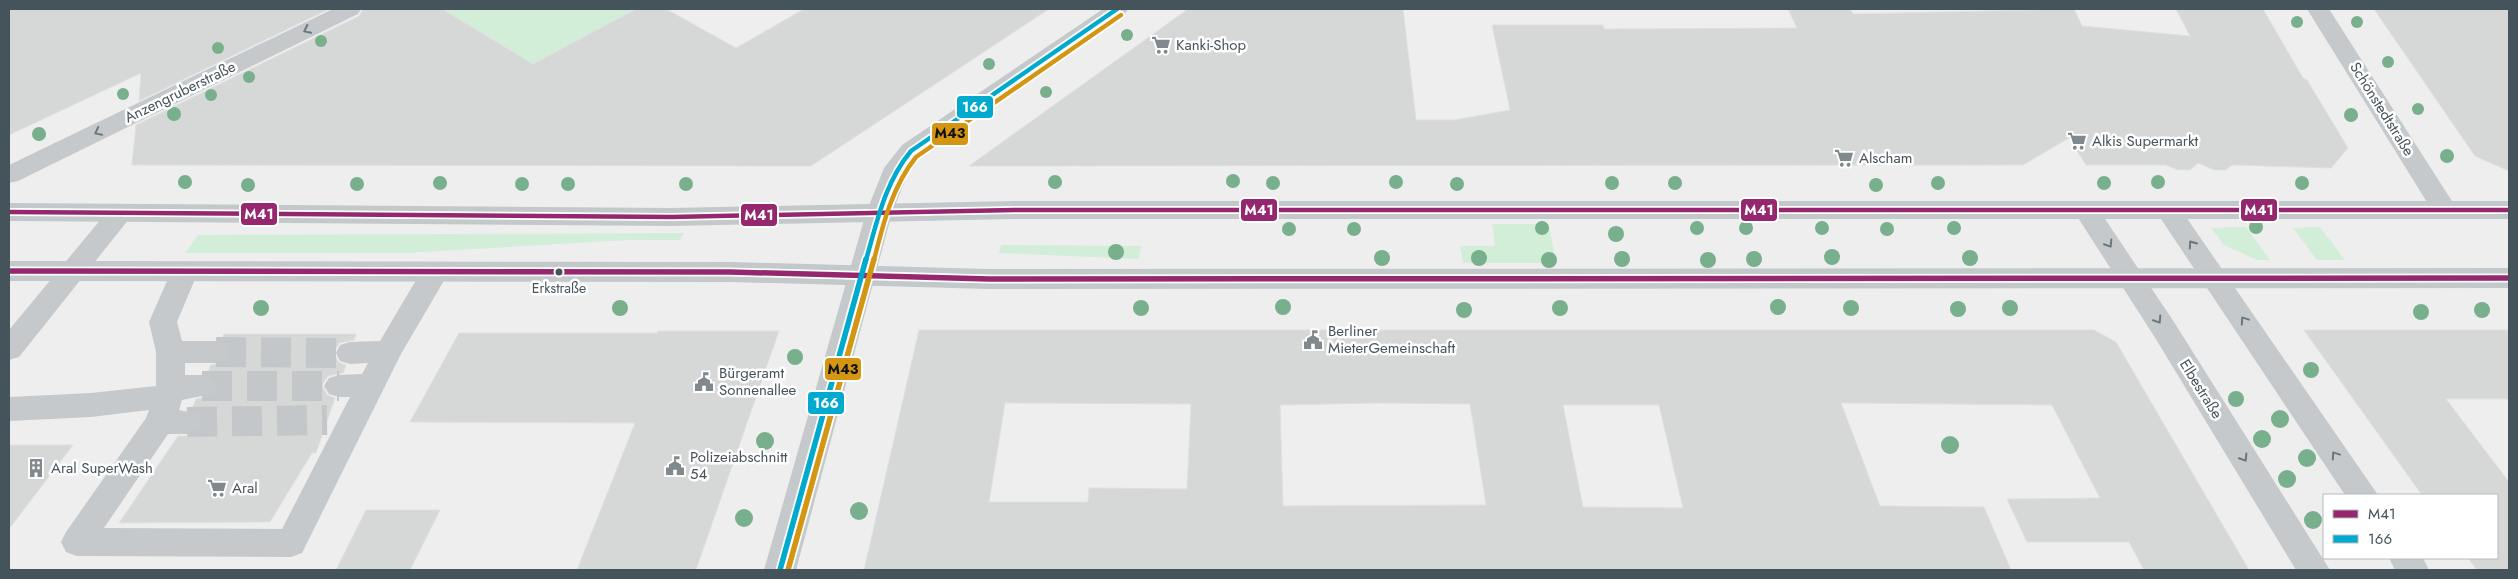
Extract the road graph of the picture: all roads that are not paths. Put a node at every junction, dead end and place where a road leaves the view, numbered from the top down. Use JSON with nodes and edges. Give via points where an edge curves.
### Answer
{"nodes":[{"id":1,"x":350,"y":9,"type":"edge"},
{"id":2,"x":1117,"y":9,"type":"edge"},
{"id":3,"x":2318,"y":9,"type":"edge"},
{"id":4,"x":9,"y":175,"type":"edge"},
{"id":5,"x":2444,"y":209,"type":"junction"},
{"id":6,"x":2086,"y":210,"type":"junction"},
{"id":7,"x":2168,"y":210,"type":"junction"},
{"id":8,"x":2509,"y":210,"type":"edge"},
{"id":9,"x":9,"y":212,"type":"edge"},
{"id":10,"x":120,"y":213,"type":"junction"},
{"id":11,"x":879,"y":213,"type":"junction"},
{"id":12,"x":9,"y":271,"type":"edge"},
{"id":13,"x":72,"y":271,"type":"junction"},
{"id":14,"x":184,"y":272,"type":"junction"},
{"id":15,"x":435,"y":272,"type":"junction"},
{"id":16,"x":862,"y":276,"type":"junction"},
{"id":17,"x":2509,"y":278,"type":"edge"},
{"id":18,"x":2131,"y":279,"type":"junction"},
{"id":19,"x":2216,"y":279,"type":"junction"},
{"id":20,"x":9,"y":349,"type":"edge"},
{"id":21,"x":170,"y":352,"type":"junction"},
{"id":22,"x":216,"y":352,"type":"tunnel mouth"},
{"id":23,"x":350,"y":352,"type":"tunnel mouth"},
{"id":24,"x":388,"y":352,"type":"junction"},
{"id":25,"x":370,"y":385,"type":"junction"},
{"id":26,"x":202,"y":386,"type":"tunnel mouth"},
{"id":27,"x":339,"y":386,"type":"tunnel mouth"},
{"id":28,"x":172,"y":406,"type":"junction"},
{"id":29,"x":9,"y":408,"type":"edge"},
{"id":30,"x":2361,"y":494,"type":"edge"},
{"id":31,"x":2406,"y":559,"type":"edge"},
{"id":32,"x":780,"y":570,"type":"edge"},
{"id":33,"x":2314,"y":570,"type":"edge"},
{"id":34,"x":2413,"y":570,"type":"edge"}],
"edges":[{"from":1,"to":4,"type":"street","name":"Anzengruberstraße","one_way":true},
{"from":2,"to":11,"type":"street","via":[[912,150],[897,168]]},
{"from":3,"to":5,"type":"street","name":"Schönstedtstraße"},
{"from":5,"to":7,"type":"main road"},
{"from":5,"to":8,"type":"main road"},
{"from":6,"to":7,"type":"main road"},
{"from":6,"to":11,"type":"main road"},
{"from":6,"to":18,"type":"street","name":"Elbestraße","one_way":true},
{"from":19,"to":7,"type":"street","one_way":true},
{"from":9,"to":10,"type":"main road"},
{"from":10,"to":11,"type":"main road","via":[[492,217]]},
{"from":10,"to":13,"type":"street"},
{"from":11,"to":16,"type":"street"},
{"from":12,"to":13,"type":"main road"},
{"from":13,"to":14,"type":"main road"},
{"from":13,"to":20,"type":"street"},
{"from":14,"to":15,"type":"main road"},
{"from":14,"to":21,"type":"street","via":[[163,322]]},
{"from":15,"to":16,"type":"main road","via":[[730,272]]},
{"from":15,"to":24,"type":"street"},
{"from":16,"to":18,"type":"main road","via":[[989,279]]},
{"from":16,"to":32,"type":"street"},
{"from":17,"to":19,"type":"main road"},
{"from":18,"to":19,"type":"main road"},
{"from":18,"to":33,"type":"street","name":"Elbestraße","one_way":true},
{"from":30,"to":19,"type":"street","one_way":true},
{"from":21,"to":22,"type":"street"},
{"from":21,"to":28,"type":"street"},
{"from":23,"to":24,"type":"street"},
{"from":24,"to":25,"type":"street"},
{"from":25,"to":27,"type":"street"},
{"from":25,"to":28,"type":"street","via":[[340,419],[291,544],[77,542]]},
{"from":26,"to":28,"type":"street"},
{"from":28,"to":29,"type":"street"},
{"from":31,"to":34,"type":"street"}]}
